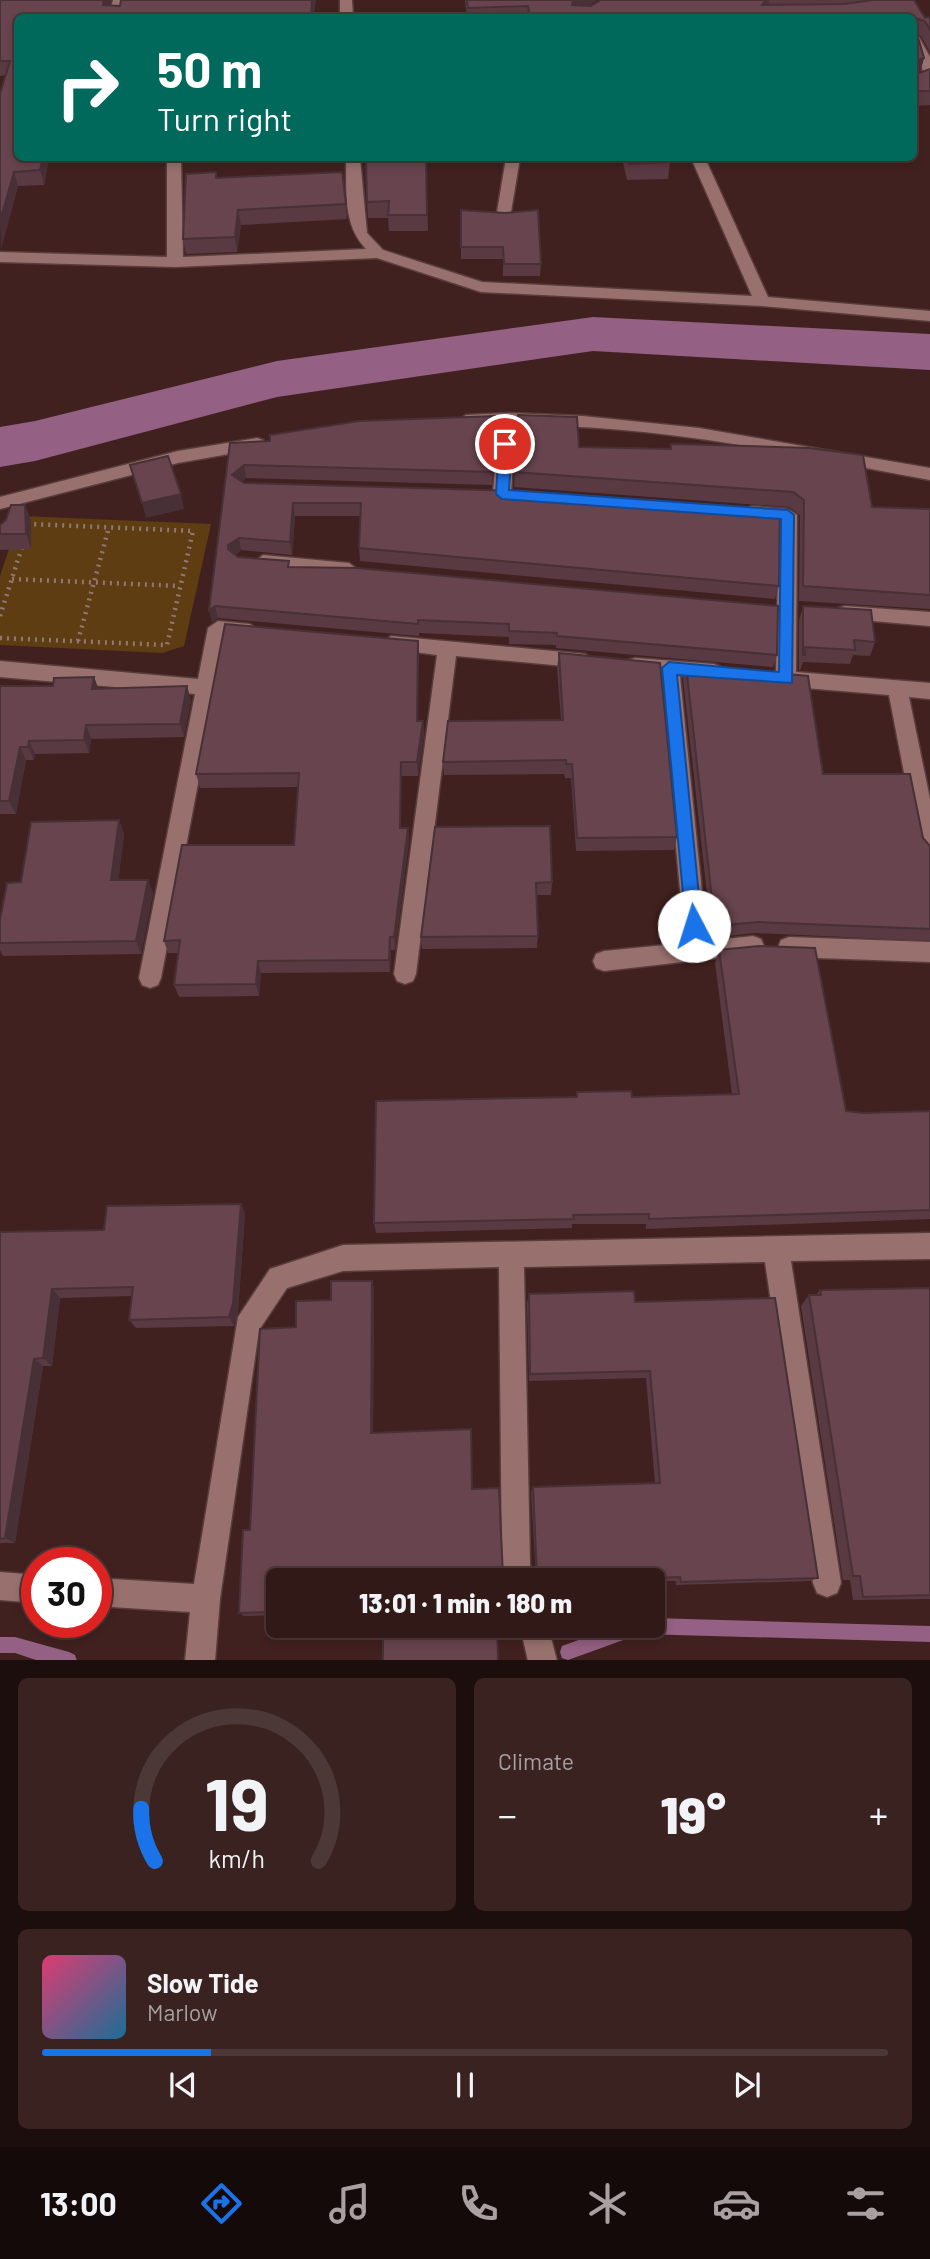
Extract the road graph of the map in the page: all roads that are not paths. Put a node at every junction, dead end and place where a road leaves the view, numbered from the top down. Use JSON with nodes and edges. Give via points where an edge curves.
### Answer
{"nodes":[{"id":1,"x":917,"y":45,"type":"edge"},
{"id":2,"x":917,"y":80,"type":"edge"},
{"id":3,"x":174,"y":161,"type":"edge"},
{"id":4,"x":353,"y":161,"type":"edge"},
{"id":5,"x":512,"y":161,"type":"edge"},
{"id":6,"x":699,"y":161,"type":"edge"},
{"id":7,"x":503,"y":218,"type":"edge"},
{"id":8,"x":378,"y":253,"type":"junction"},
{"id":9,"x":0,"y":257,"type":"edge"},
{"id":10,"x":175,"y":262,"type":"junction"},
{"id":11,"x":762,"y":301,"type":"junction"},
{"id":12,"x":930,"y":316,"type":"edge"},
{"id":13,"x":507,"y":419,"type":"junction"},
{"id":14,"x":454,"y":422,"type":"edge"},
{"id":15,"x":270,"y":442,"type":"edge"},
{"id":16,"x":930,"y":474,"type":"edge"},
{"id":17,"x":503,"y":494,"type":"edge"},
{"id":18,"x":6,"y":502,"type":"edge"},
{"id":19,"x":734,"y":511,"type":"edge"},
{"id":20,"x":4,"y":524,"type":"edge"},
{"id":21,"x":242,"y":560,"type":"edge"},
{"id":22,"x":364,"y":571,"type":"edge"},
{"id":23,"x":827,"y":612,"type":"edge"},
{"id":24,"x":930,"y":619,"type":"edge"},
{"id":25,"x":272,"y":633,"type":"edge"},
{"id":26,"x":366,"y":641,"type":"edge"},
{"id":27,"x":447,"y":648,"type":"junction"},
{"id":28,"x":669,"y":668,"type":"junction"},
{"id":29,"x":0,"y":669,"type":"edge"},
{"id":30,"x":734,"y":674,"type":"edge"},
{"id":31,"x":760,"y":676,"type":"edge"},
{"id":32,"x":786,"y":678,"type":"junction"},
{"id":33,"x":206,"y":687,"type":"junction"},
{"id":34,"x":897,"y":688,"type":"junction"},
{"id":35,"x":930,"y":691,"type":"edge"},
{"id":36,"x":930,"y":850,"type":"edge"},
{"id":37,"x":696,"y":952,"type":"junction"},
{"id":38,"x":930,"y":952,"type":"edge"},
{"id":39,"x":604,"y":961,"type":"dead end"},
{"id":40,"x":405,"y":974,"type":"dead end"},
{"id":41,"x":150,"y":978,"type":"dead end"},
{"id":42,"x":930,"y":1246,"type":"edge"},
{"id":43,"x":776,"y":1249,"type":"junction"},
{"id":44,"x":512,"y":1254,"type":"junction"},
{"id":45,"x":517,"y":1568,"type":"edge"},
{"id":46,"x":827,"y":1583,"type":"dead end"},
{"id":47,"x":0,"y":1587,"type":"edge"},
{"id":48,"x":21,"y":1588,"type":"edge"},
{"id":49,"x":112,"y":1593,"type":"edge"},
{"id":50,"x":206,"y":1599,"type":"junction"},
{"id":51,"x":537,"y":1638,"type":"edge"},
{"id":52,"x":200,"y":1660,"type":"edge"},
{"id":53,"x":543,"y":1660,"type":"edge"}],
"edges":[{"from":1,"to":2,"type":"street","via":[[930,76]]},
{"from":3,"to":10,"type":"street"},
{"from":4,"to":8,"type":"street","via":[[360,234]]},
{"from":5,"to":7,"type":"street"},
{"from":6,"to":11,"type":"street"},
{"from":8,"to":10,"type":"street"},
{"from":8,"to":11,"type":"street","via":[[481,287]]},
{"from":9,"to":10,"type":"street"},
{"from":11,"to":12,"type":"street"},
{"from":13,"to":14,"type":"street"},
{"from":13,"to":16,"type":"street","via":[[618,424],[747,441]]},
{"from":13,"to":17,"type":"street"},
{"from":15,"to":18,"type":"street","via":[[178,457]]},
{"from":18,"to":20,"type":"street"},
{"from":19,"to":32,"type":"street","via":[[788,515]]},
{"from":21,"to":22,"type":"street"},
{"from":23,"to":24,"type":"street"},
{"from":25,"to":33,"type":"street","via":[[218,628]]},
{"from":26,"to":27,"type":"street"},
{"from":27,"to":28,"type":"street"},
{"from":27,"to":40,"type":"street"},
{"from":28,"to":30,"type":"street"},
{"from":28,"to":37,"type":"street"},
{"from":29,"to":33,"type":"street"},
{"from":31,"to":32,"type":"street"},
{"from":32,"to":34,"type":"street"},
{"from":33,"to":41,"type":"street"},
{"from":34,"to":35,"type":"street"},
{"from":34,"to":36,"type":"street"},
{"from":37,"to":38,"type":"street","via":[[754,946]]},
{"from":37,"to":39,"type":"street"},
{"from":42,"to":43,"type":"street"},
{"from":43,"to":44,"type":"street"},
{"from":43,"to":46,"type":"street"},
{"from":44,"to":45,"type":"street"},
{"from":44,"to":50,"type":"street","via":[[343,1258],[279,1278],[247,1326]]},
{"from":47,"to":48,"type":"street"},
{"from":49,"to":50,"type":"street"},
{"from":50,"to":52,"type":"street"},
{"from":51,"to":53,"type":"street"}]}
